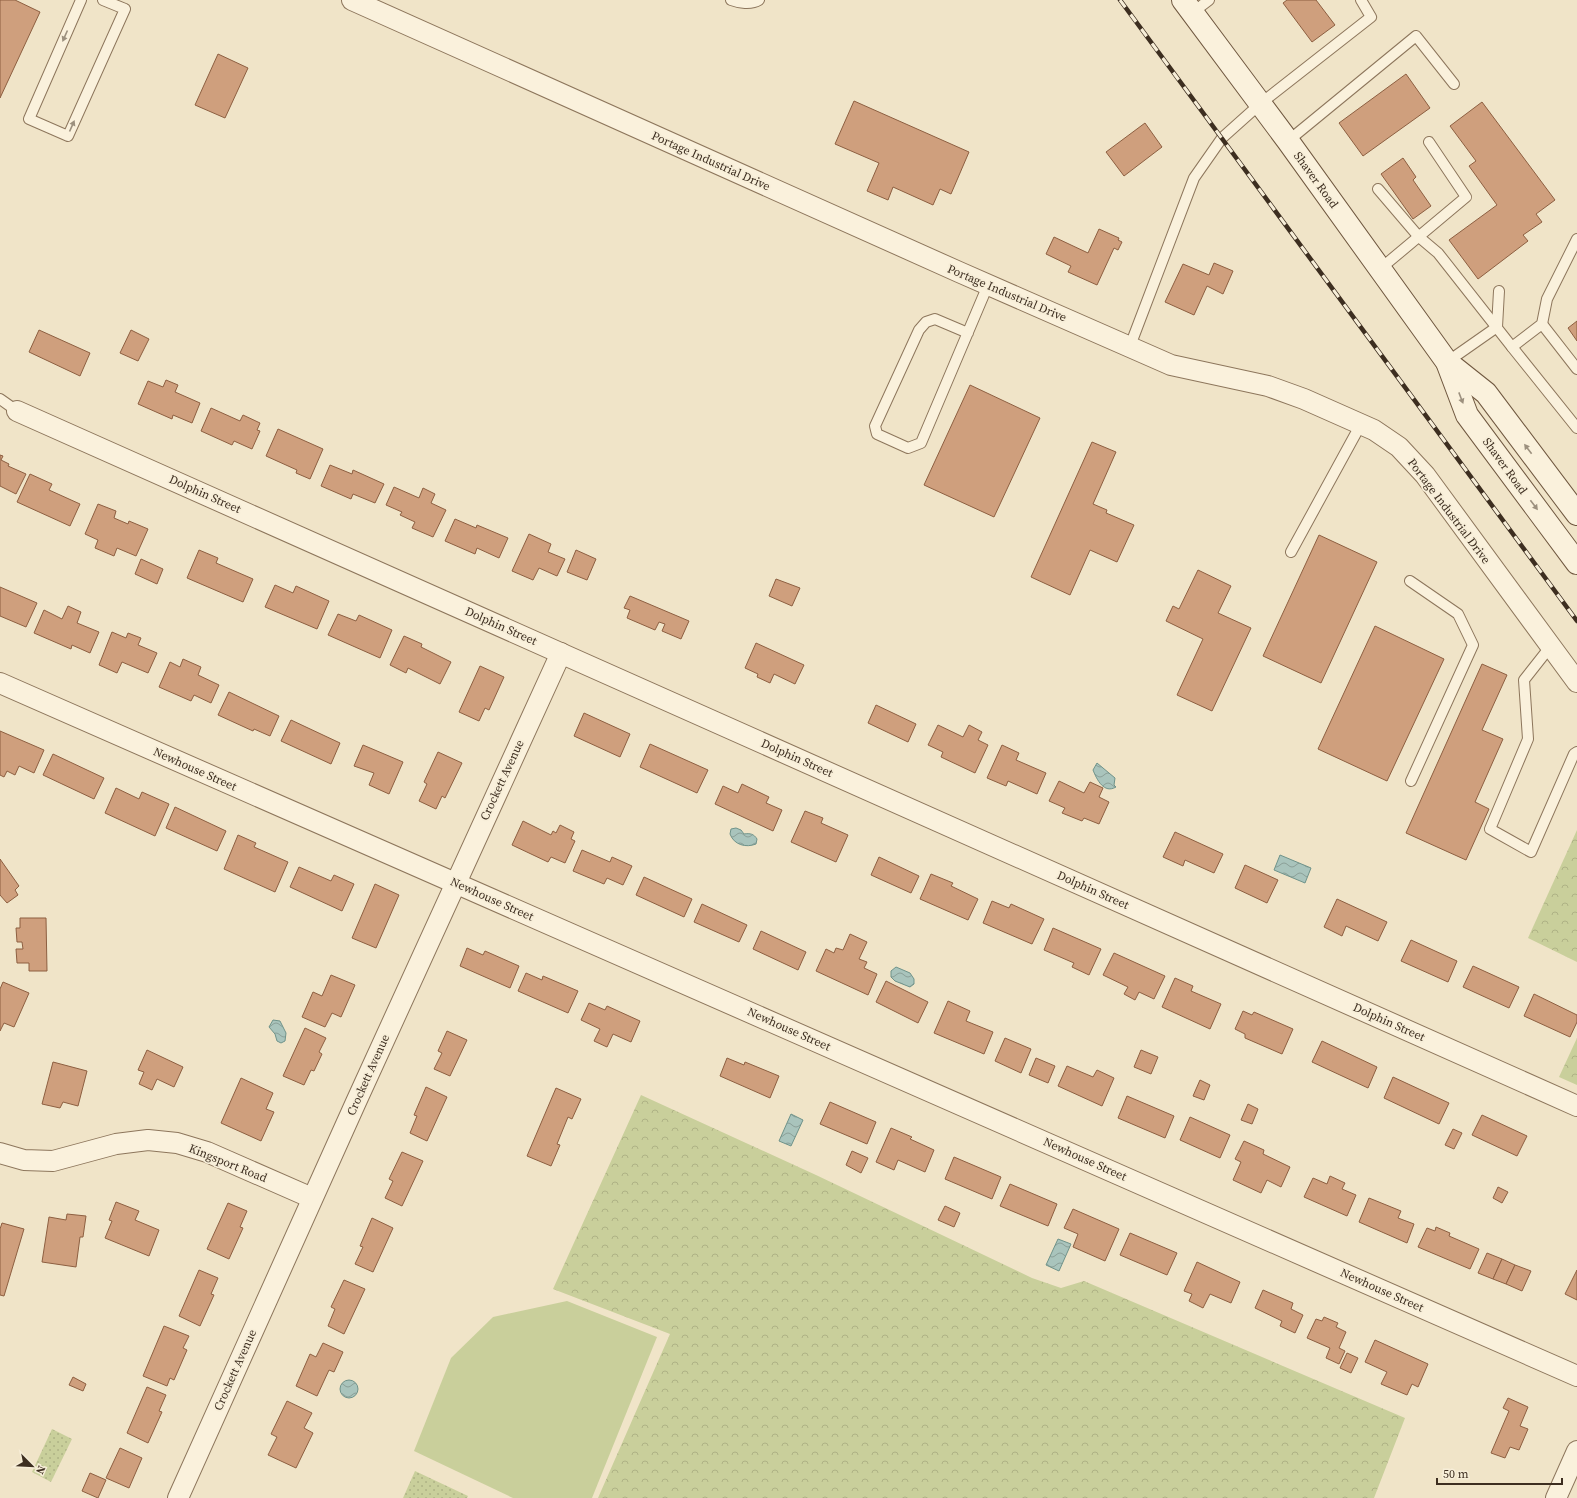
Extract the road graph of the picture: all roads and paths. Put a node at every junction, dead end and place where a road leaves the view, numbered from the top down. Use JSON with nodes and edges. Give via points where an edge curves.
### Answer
{"nodes":[{"id":1,"x":81,"y":0,"type":"edge"},
{"id":2,"x":103,"y":0,"type":"edge"},
{"id":3,"x":352,"y":0,"type":"edge"},
{"id":4,"x":731,"y":0,"type":"edge"},
{"id":5,"x":759,"y":0,"type":"edge"},
{"id":6,"x":1209,"y":0,"type":"edge"},
{"id":7,"x":1361,"y":0,"type":"edge"},
{"id":8,"x":1187,"y":6,"type":"edge"},
{"id":9,"x":1454,"y":84,"type":"dead end"},
{"id":10,"x":1260,"y":104,"type":"junction"},
{"id":11,"x":1288,"y":141,"type":"junction"},
{"id":12,"x":1429,"y":142,"type":"dead end"},
{"id":13,"x":1378,"y":189,"type":"dead end"},
{"id":14,"x":1419,"y":237,"type":"junction"},
{"id":15,"x":1577,"y":239,"type":"edge"},
{"id":16,"x":1380,"y":269,"type":"junction"},
{"id":17,"x":988,"y":285,"type":"junction"},
{"id":18,"x":1499,"y":291,"type":"dead end"},
{"id":19,"x":1542,"y":324,"type":"junction"},
{"id":20,"x":1497,"y":327,"type":"junction"},
{"id":21,"x":968,"y":333,"type":"junction"},
{"id":22,"x":1130,"y":346,"type":"junction"},
{"id":23,"x":1512,"y":347,"type":"junction"},
{"id":24,"x":1447,"y":362,"type":"junction"},
{"id":25,"x":1577,"y":369,"type":"edge"},
{"id":26,"x":0,"y":399,"type":"edge"},
{"id":27,"x":17,"y":410,"type":"joint"},
{"id":28,"x":1361,"y":424,"type":"junction"},
{"id":29,"x":1577,"y":428,"type":"edge"},
{"id":30,"x":1577,"y":514,"type":"edge"},
{"id":31,"x":1291,"y":552,"type":"dead end"},
{"id":32,"x":1577,"y":563,"type":"edge"},
{"id":33,"x":1410,"y":581,"type":"dead end"},
{"id":34,"x":1550,"y":647,"type":"junction"},
{"id":35,"x":561,"y":653,"type":"junction"},
{"id":36,"x":1577,"y":682,"type":"edge"},
{"id":37,"x":0,"y":683,"type":"edge"},
{"id":38,"x":1577,"y":752,"type":"edge"},
{"id":39,"x":1411,"y":781,"type":"dead end"},
{"id":40,"x":455,"y":883,"type":"junction"},
{"id":41,"x":1577,"y":1106,"type":"edge"},
{"id":42,"x":0,"y":1153,"type":"edge"},
{"id":43,"x":312,"y":1198,"type":"junction"},
{"id":44,"x":1577,"y":1376,"type":"edge"},
{"id":45,"x":1577,"y":1451,"type":"edge"},
{"id":46,"x":178,"y":1498,"type":"edge"},
{"id":47,"x":1556,"y":1498,"type":"edge"}],
"edges":[{"from":1,"to":2,"type":"lane","one_way":true,"via":[[29,119],[68,136],[125,9]]},
{"from":3,"to":17,"type":"street","name":"Portage Industrial Drive"},
{"from":4,"to":5,"type":"lane","via":[[754,3]]},
{"from":6,"to":8,"type":"lane"},
{"from":7,"to":10,"type":"lane","via":[[1371,17]]},
{"from":8,"to":10,"type":"main road","name":"Shaver Road"},
{"from":9,"to":11,"type":"lane","via":[[1416,36]]},
{"from":10,"to":11,"type":"main road","name":"Shaver Road"},
{"from":10,"to":22,"type":"lane","via":[[1223,136],[1194,178]]},
{"from":11,"to":16,"type":"main road","name":"Shaver Road"},
{"from":12,"to":14,"type":"lane","via":[[1466,197]]},
{"from":13,"to":14,"type":"lane"},
{"from":14,"to":16,"type":"lane"},
{"from":14,"to":20,"type":"lane","via":[[1438,253]]},
{"from":15,"to":19,"type":"lane","via":[[1547,299]]},
{"from":16,"to":24,"type":"main road","name":"Shaver Road"},
{"from":17,"to":21,"type":"lane"},
{"from":17,"to":22,"type":"street","name":"Portage Industrial Drive"},
{"from":18,"to":20,"type":"lane"},
{"from":19,"to":23,"type":"lane"},
{"from":19,"to":25,"type":"lane"},
{"from":20,"to":23,"type":"lane"},
{"from":20,"to":24,"type":"lane"},
{"from":21,"to":21,"type":"lane","via":[[921,443],[908,448],[877,434],[875,426],[926,322],[935,319]]},
{"from":22,"to":28,"type":"street","name":"Portage Industrial Drive","via":[[1171,365],[1268,386]]},
{"from":23,"to":29,"type":"lane"},
{"from":30,"to":24,"type":"main road","name":"Shaver Road","one_way":true,"via":[[1486,393]]},
{"from":24,"to":32,"type":"main road","name":"Shaver Road","one_way":true,"via":[[1467,414]]},
{"from":26,"to":27,"type":"lane"},
{"from":27,"to":35,"type":"street","name":"Dolphin Street"},
{"from":28,"to":31,"type":"lane"},
{"from":28,"to":34,"type":"street","name":"Portage Industrial Drive","via":[[1399,448],[1425,475]]},
{"from":33,"to":39,"type":"lane","via":[[1458,614],[1473,644]]},
{"from":34,"to":36,"type":"street","name":"Portage Industrial Drive"},
{"from":34,"to":38,"type":"lane","via":[[1524,680],[1528,739],[1490,829],[1531,852]]},
{"from":35,"to":40,"type":"street","name":"Crockett Avenue"},
{"from":35,"to":41,"type":"street","name":"Dolphin Street"},
{"from":37,"to":40,"type":"street","name":"Newhouse Street"},
{"from":40,"to":43,"type":"street","name":"Crockett Avenue"},
{"from":40,"to":44,"type":"street","name":"Newhouse Street"},
{"from":42,"to":43,"type":"street","name":"Kingsport Road","via":[[24,1160],[53,1161],[116,1144],[148,1140],[177,1143],[207,1152]]},
{"from":43,"to":46,"type":"street","name":"Crockett Avenue"},
{"from":45,"to":47,"type":"street"}]}
